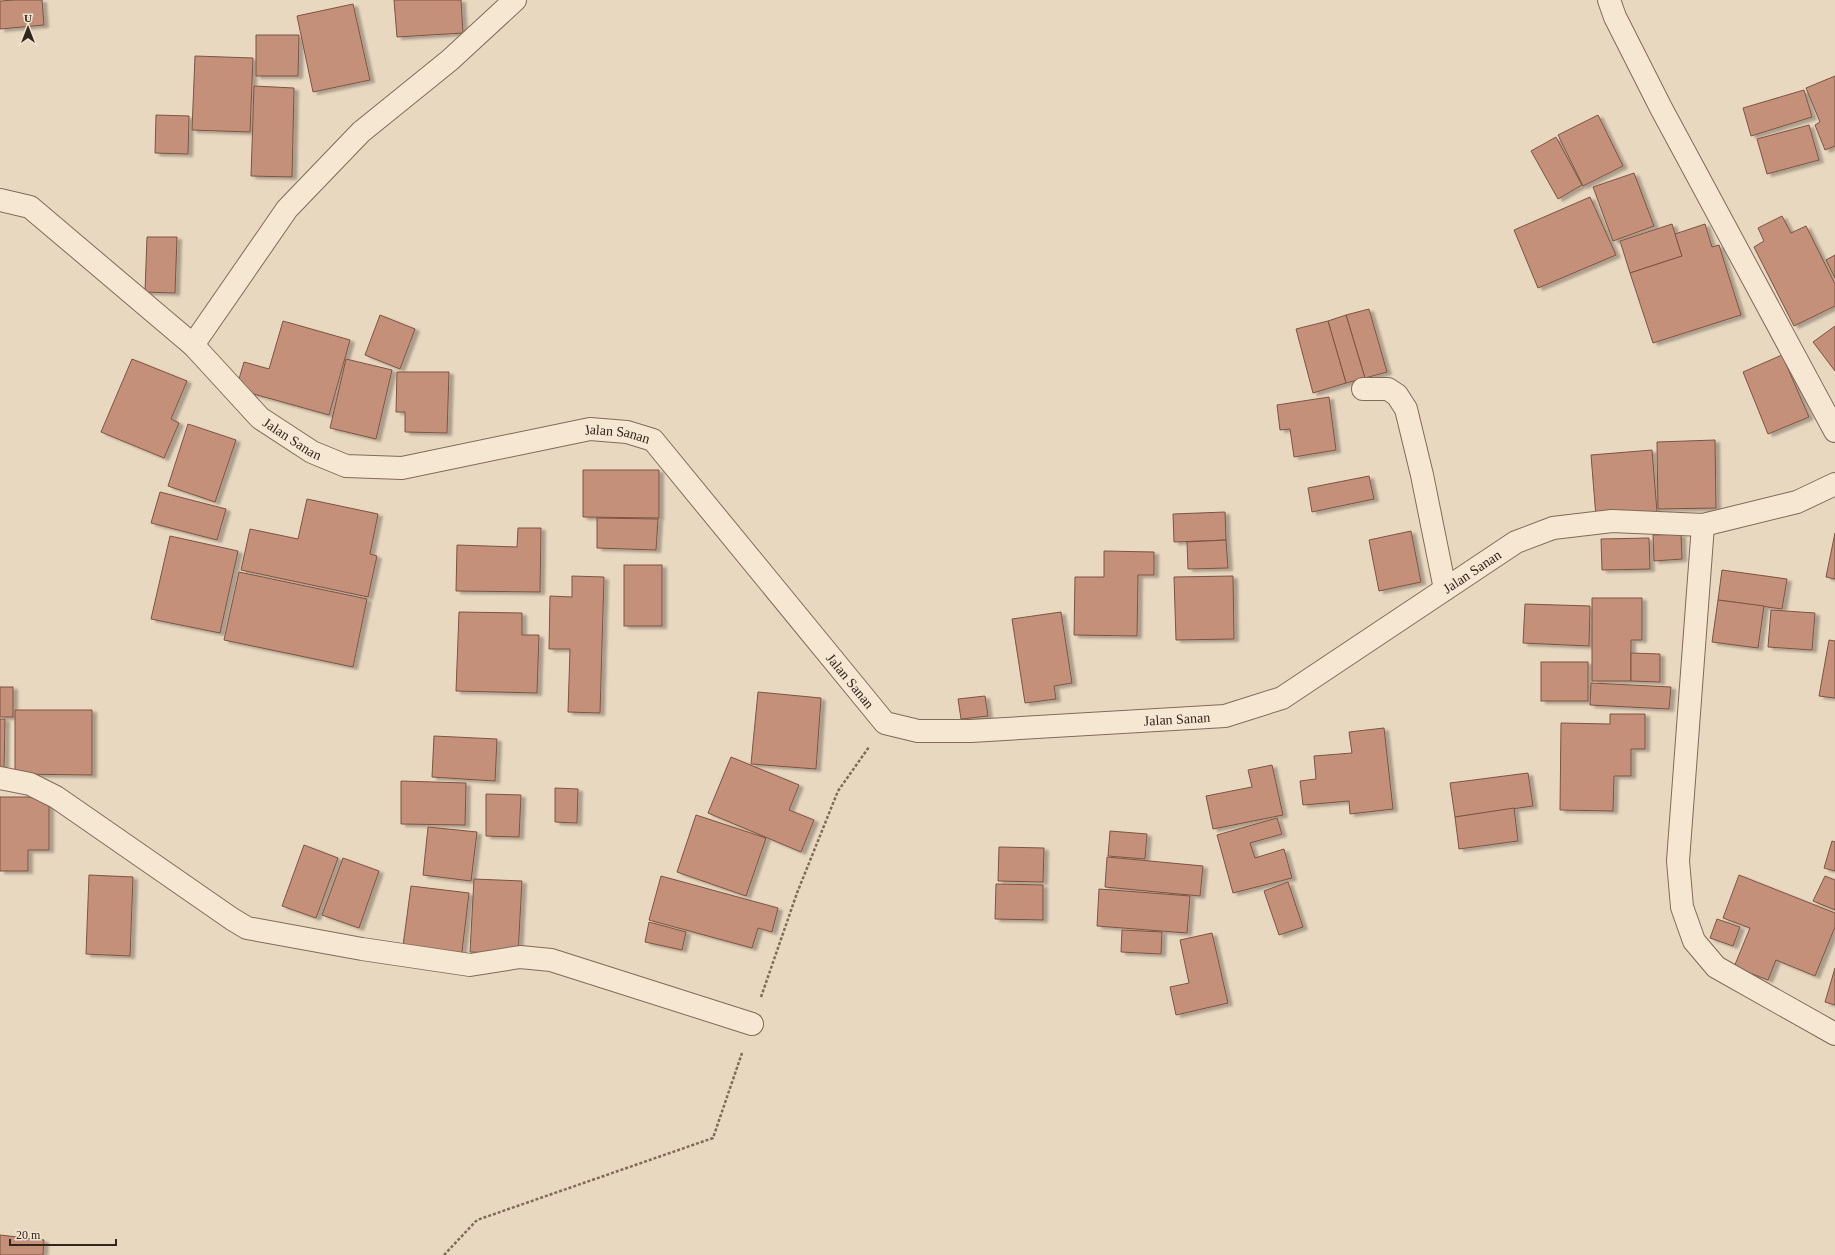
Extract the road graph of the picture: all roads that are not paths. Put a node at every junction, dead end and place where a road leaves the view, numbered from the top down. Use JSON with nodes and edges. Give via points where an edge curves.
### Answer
{"nodes":[{"id":1,"x":515,"y":0,"type":"edge"},
{"id":2,"x":1609,"y":0,"type":"edge"},
{"id":3,"x":0,"y":200,"type":"edge"},
{"id":4,"x":194,"y":345,"type":"junction"},
{"id":5,"x":1363,"y":389,"type":"dead end"},
{"id":6,"x":1835,"y":431,"type":"edge"},
{"id":7,"x":1835,"y":484,"type":"edge"},
{"id":8,"x":1703,"y":526,"type":"junction"},
{"id":9,"x":1445,"y":589,"type":"junction"},
{"id":10,"x":0,"y":778,"type":"edge"},
{"id":11,"x":752,"y":1024,"type":"dead end"},
{"id":12,"x":1835,"y":1034,"type":"edge"}],
"edges":[{"from":1,"to":4,"type":"street","via":[[450,60],[361,132],[287,209]]},
{"from":2,"to":6,"type":"street","via":[[1661,108]]},
{"from":3,"to":4,"type":"street","name":"Jalan Sanan","via":[[30,207]]},
{"from":4,"to":9,"type":"street","name":"Jalan Sanan","via":[[260,418],[312,452],[346,466],[402,468],[590,429],[627,432],[654,440],[885,723],[918,732],[971,732],[1225,716],[1282,698]]},
{"from":5,"to":9,"type":"street","via":[[1388,389],[1397,395],[1406,409]]},
{"from":7,"to":8,"type":"street","name":"Jalan Sanan","via":[[1797,502]]},
{"from":8,"to":9,"type":"street","name":"Jalan Sanan","via":[[1612,521],[1553,528],[1516,542]]},
{"from":8,"to":12,"type":"street","via":[[1678,861],[1682,907],[1694,941],[1716,967]]},
{"from":10,"to":11,"type":"street","via":[[30,784],[56,797],[247,928],[470,965],[520,957],[551,960]]}]}
